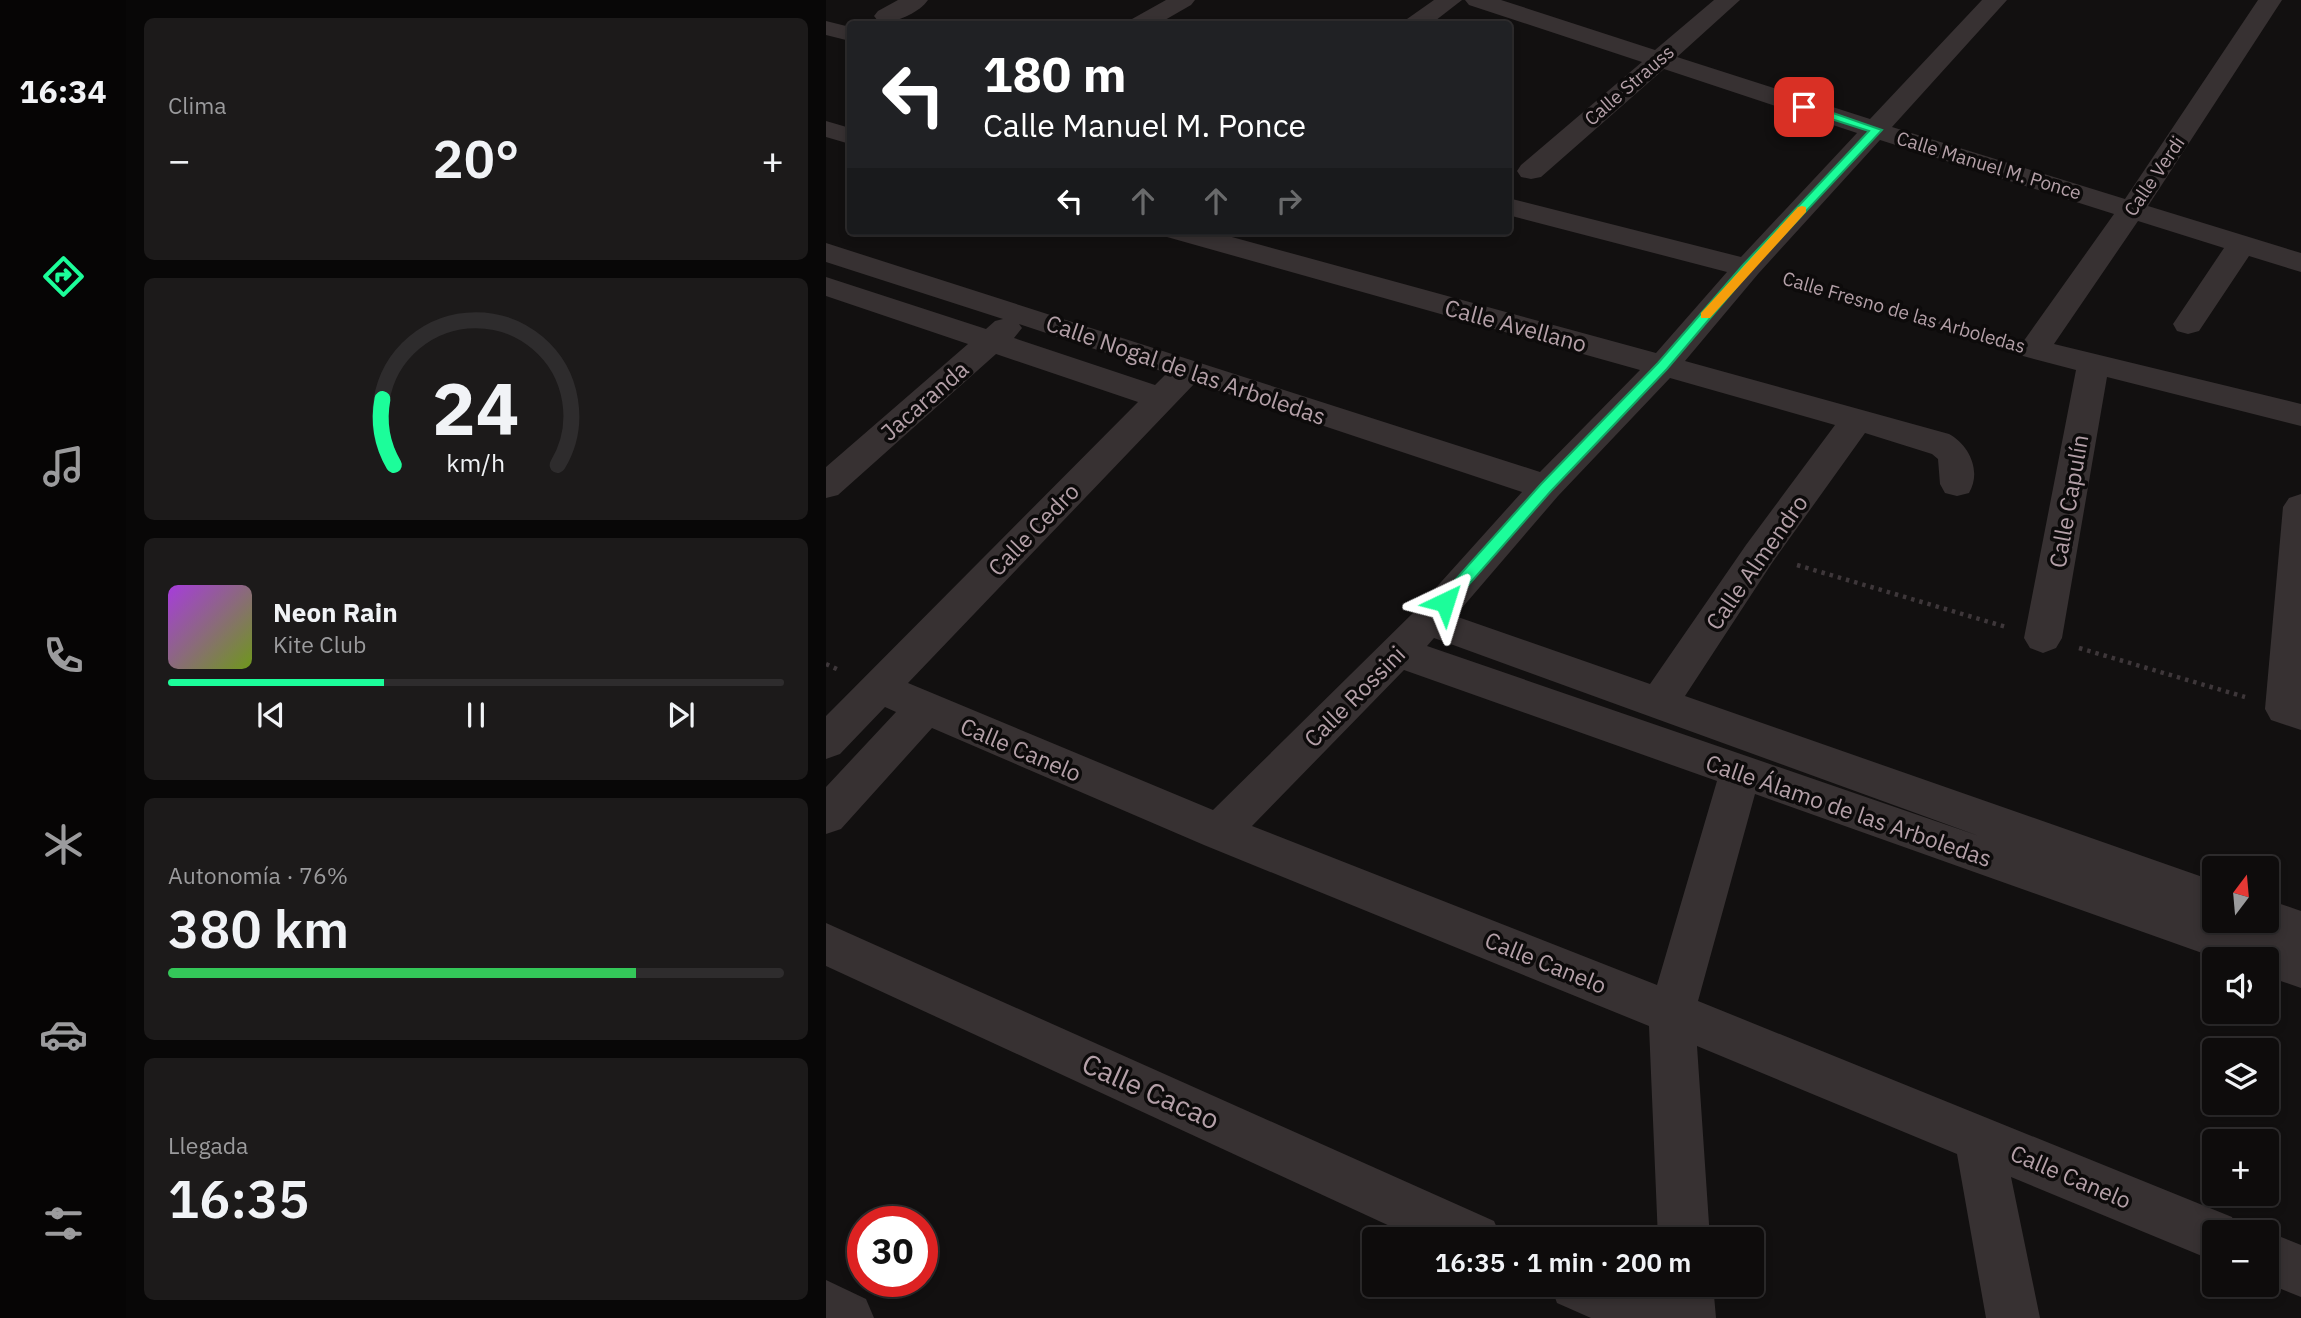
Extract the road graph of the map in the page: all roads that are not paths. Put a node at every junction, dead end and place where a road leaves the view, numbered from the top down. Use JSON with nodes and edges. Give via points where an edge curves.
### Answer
{"nodes":[{"id":1,"x":916,"y":0,"type":"edge"},
{"id":2,"x":1183,"y":0,"type":"edge"},
{"id":3,"x":1450,"y":0,"type":"edge"},
{"id":4,"x":1477,"y":0,"type":"edge"},
{"id":5,"x":1728,"y":0,"type":"edge"},
{"id":6,"x":1996,"y":0,"type":"edge"},
{"id":7,"x":2270,"y":0,"type":"edge"},
{"id":8,"x":886,"y":16,"type":"dead end"},
{"id":9,"x":1146,"y":21,"type":"edge"},
{"id":10,"x":1420,"y":21,"type":"edge"},
{"id":11,"x":826,"y":28,"type":"edge"},
{"id":12,"x":847,"y":33,"type":"edge"},
{"id":13,"x":1658,"y":60,"type":"junction"},
{"id":14,"x":826,"y":129,"type":"edge"},
{"id":15,"x":1876,"y":130,"type":"junction"},
{"id":16,"x":847,"y":134,"type":"edge"},
{"id":17,"x":1531,"y":170,"type":"dead end"},
{"id":18,"x":1512,"y":207,"type":"edge"},
{"id":19,"x":2132,"y":209,"type":"junction"},
{"id":20,"x":1191,"y":235,"type":"edge"},
{"id":21,"x":2242,"y":244,"type":"junction"},
{"id":22,"x":826,"y":252,"type":"edge"},
{"id":23,"x":2301,"y":263,"type":"edge"},
{"id":24,"x":1747,"y":268,"type":"junction"},
{"id":25,"x":826,"y":286,"type":"edge"},
{"id":26,"x":1022,"y":313,"type":"junction"},
{"id":27,"x":2188,"y":324,"type":"dead end"},
{"id":28,"x":989,"y":343,"type":"junction"},
{"id":29,"x":2034,"y":349,"type":"joint"},
{"id":30,"x":2093,"y":365,"type":"junction"},
{"id":31,"x":1663,"y":366,"type":"junction"},
{"id":32,"x":1188,"y":371,"type":"junction"},
{"id":33,"x":1160,"y":398,"type":"junction"},
{"id":34,"x":2301,"y":415,"type":"edge"},
{"id":35,"x":1856,"y":421,"type":"junction"},
{"id":36,"x":840,"y":455,"type":"edge"},
{"id":37,"x":1957,"y":484,"type":"dead end"},
{"id":38,"x":826,"y":486,"type":"edge"},
{"id":39,"x":1546,"y":487,"type":"junction"},
{"id":40,"x":2301,"y":507,"type":"edge"},
{"id":41,"x":2299,"y":545,"type":"edge"},
{"id":42,"x":1428,"y":621,"type":"junction"},
{"id":43,"x":2043,"y":638,"type":"dead end"},
{"id":44,"x":1398,"y":652,"type":"junction"},
{"id":45,"x":879,"y":688,"type":"junction"},
{"id":46,"x":1658,"y":704,"type":"junction"},
{"id":47,"x":925,"y":708,"type":"junction"},
{"id":48,"x":2293,"y":711,"type":"edge"},
{"id":49,"x":826,"y":742,"type":"edge"},
{"id":50,"x":1740,"y":772,"type":"junction"},
{"id":51,"x":826,"y":817,"type":"edge"},
{"id":52,"x":1219,"y":832,"type":"junction"},
{"id":53,"x":2202,"y":897,"type":"edge"},
{"id":54,"x":2279,"y":923,"type":"edge"},
{"id":55,"x":2301,"y":931,"type":"edge"},
{"id":56,"x":826,"y":944,"type":"edge"},
{"id":57,"x":2301,"y":967,"type":"edge"},
{"id":58,"x":1672,"y":1013,"type":"junction"},
{"id":59,"x":1979,"y":1138,"type":"junction"},
{"id":60,"x":1450,"y":1227,"type":"edge"},
{"id":61,"x":1683,"y":1227,"type":"edge"},
{"id":62,"x":2202,"y":1230,"type":"edge"},
{"id":63,"x":2279,"y":1262,"type":"edge"},
{"id":64,"x":2301,"y":1271,"type":"edge"},
{"id":65,"x":1604,"y":1297,"type":"edge"},
{"id":66,"x":1688,"y":1297,"type":"edge"},
{"id":67,"x":826,"y":1307,"type":"edge"},
{"id":68,"x":847,"y":1318,"type":"edge"},
{"id":69,"x":1650,"y":1318,"type":"edge"},
{"id":70,"x":1689,"y":1318,"type":"edge"},
{"id":71,"x":2013,"y":1318,"type":"edge"}],
"edges":[{"from":1,"to":8,"type":"street"},
{"from":2,"to":9,"type":"street"},
{"from":3,"to":10,"type":"street"},
{"from":4,"to":13,"type":"street","name":"Calle Manuel M. Ponce"},
{"from":5,"to":13,"type":"street","name":"Calle Strauss"},
{"from":6,"to":15,"type":"street","name":"Calle Rossini"},
{"from":7,"to":19,"type":"street","name":"Calle Verdi"},
{"from":11,"to":12,"type":"street"},
{"from":13,"to":15,"type":"street","name":"Calle Manuel M. Ponce"},
{"from":13,"to":17,"type":"street","name":"Calle Strauss"},
{"from":14,"to":16,"type":"street"},
{"from":15,"to":19,"type":"street","name":"Calle Manuel M. Ponce"},
{"from":15,"to":24,"type":"street","name":"Calle Rossini"},
{"from":18,"to":24,"type":"street"},
{"from":19,"to":21,"type":"street","name":"Calle Manuel M. Ponce"},
{"from":19,"to":29,"type":"street","name":"Calle Verdi"},
{"from":20,"to":31,"type":"street","name":"Calle Avellano"},
{"from":21,"to":23,"type":"street","name":"Calle Manuel M. Ponce"},
{"from":21,"to":27,"type":"street"},
{"from":22,"to":26,"type":"street","name":"Calle Nogal de las Arboledas"},
{"from":24,"to":31,"type":"street","name":"Calle Rossini"},
{"from":25,"to":28,"type":"street","name":"Calle Nogal de las Arboledas"},
{"from":26,"to":28,"type":"street","name":"Jacaranda"},
{"from":26,"to":32,"type":"street","name":"Calle Nogal de las Arboledas"},
{"from":28,"to":33,"type":"street","name":"Calle Nogal de las Arboledas"},
{"from":28,"to":36,"type":"street","name":"Jacaranda"},
{"from":29,"to":30,"type":"street","name":"Calle Fresno de las Arboledas"},
{"from":30,"to":34,"type":"street","name":"Calle Fresno de las Arboledas"},
{"from":30,"to":43,"type":"street","name":"Calle Capulín"},
{"from":31,"to":35,"type":"street","name":"Calle Avellano"},
{"from":31,"to":39,"type":"street","name":"Calle Rossini"},
{"from":32,"to":33,"type":"street","name":"Calle Cedro"},
{"from":32,"to":39,"type":"street","name":"Calle Nogal de las Arboledas"},
{"from":33,"to":45,"type":"street","name":"Calle Cedro"},
{"from":35,"to":37,"type":"street","name":"Calle Avellano","via":[[1951,449]]},
{"from":35,"to":46,"type":"street","name":"Calle Almendro"},
{"from":36,"to":38,"type":"street","name":"Jacaranda"},
{"from":39,"to":42,"type":"street","name":"Calle Rossini"},
{"from":40,"to":41,"type":"street"},
{"from":41,"to":48,"type":"street"},
{"from":42,"to":44,"type":"street","name":"Calle Rossini"},
{"from":42,"to":46,"type":"street","name":"Calle Álamo de las Arboledas"},
{"from":44,"to":50,"type":"street","name":"Calle Álamo de las Arboledas"},
{"from":44,"to":52,"type":"street","name":"Calle Rossini"},
{"from":45,"to":47,"type":"street","name":"Calle Canelo"},
{"from":45,"to":49,"type":"street","name":"Calle Cedro"},
{"from":46,"to":53,"type":"street","name":"Calle Álamo de las Arboledas"},
{"from":47,"to":51,"type":"street"},
{"from":47,"to":52,"type":"street","name":"Calle Canelo"},
{"from":50,"to":57,"type":"street","name":"Calle Álamo de las Arboledas"},
{"from":50,"to":58,"type":"street"},
{"from":52,"to":58,"type":"street","name":"Calle Canelo"},
{"from":54,"to":55,"type":"street"},
{"from":56,"to":60,"type":"street","name":"Calle Cacao"},
{"from":58,"to":59,"type":"street","name":"Calle Canelo"},
{"from":58,"to":61,"type":"street"},
{"from":59,"to":62,"type":"street","name":"Calle Canelo"},
{"from":59,"to":71,"type":"street"},
{"from":63,"to":64,"type":"street"},
{"from":65,"to":69,"type":"street"},
{"from":66,"to":70,"type":"street"},
{"from":67,"to":68,"type":"street"}]}
